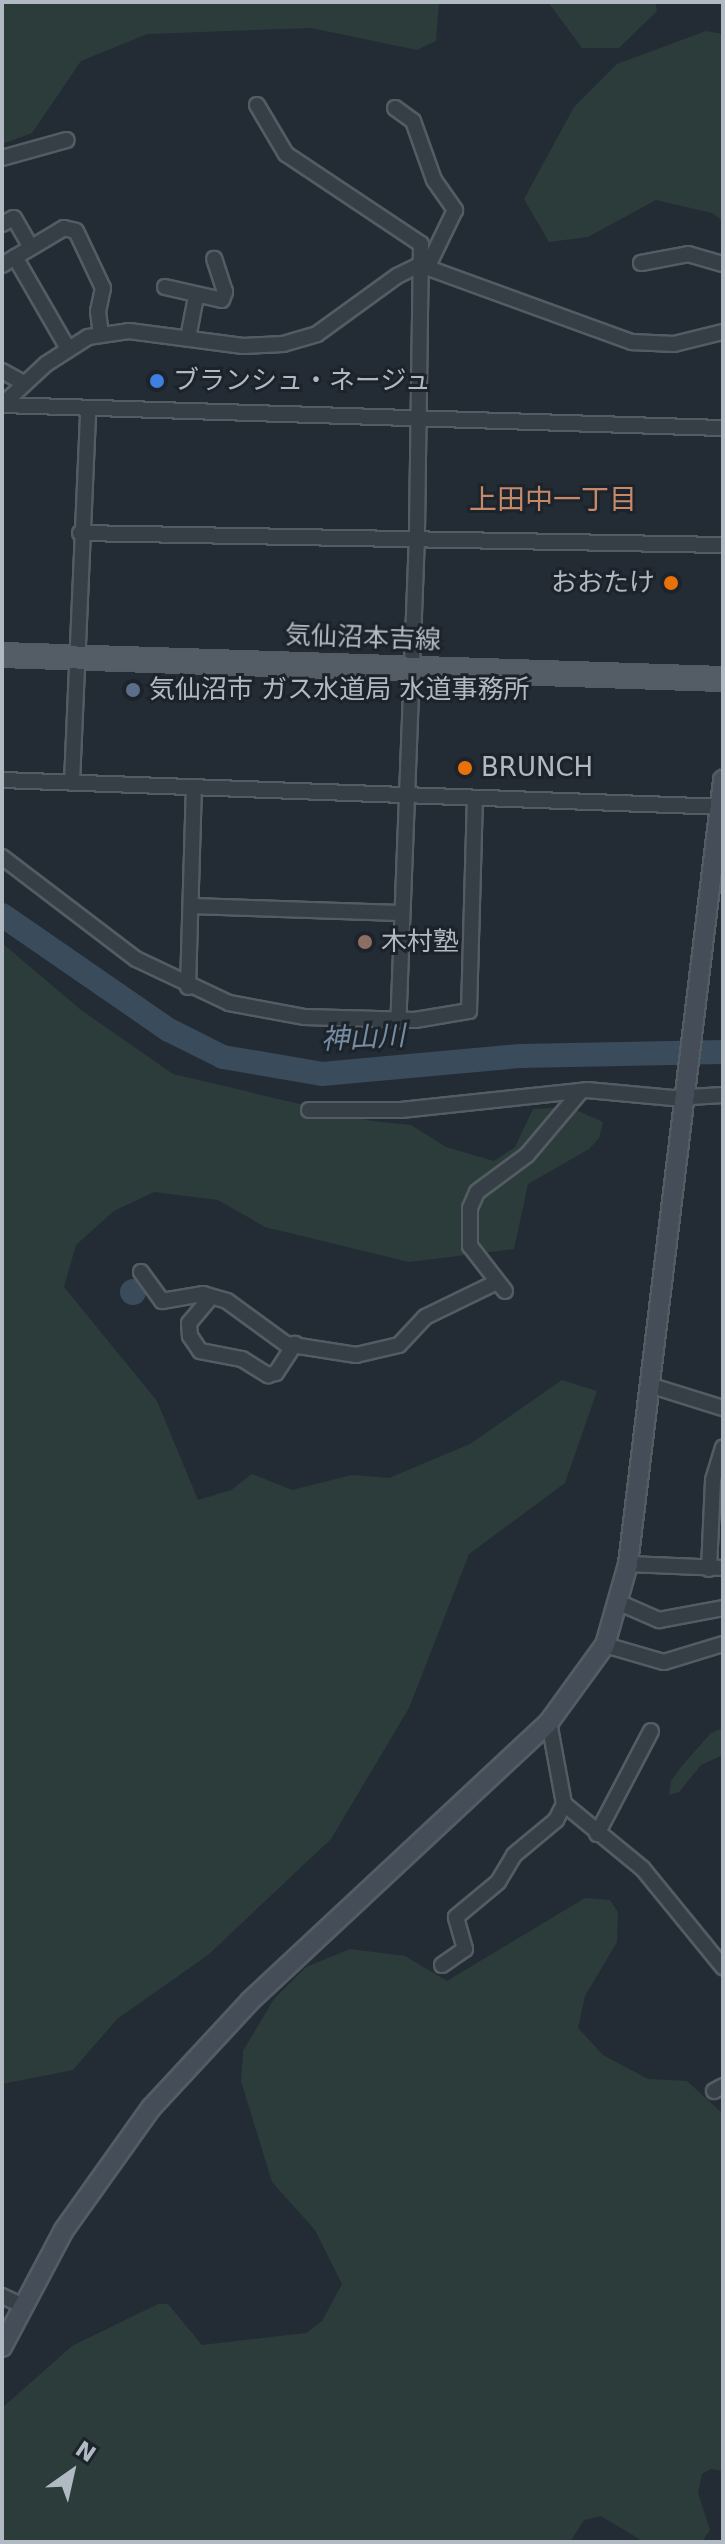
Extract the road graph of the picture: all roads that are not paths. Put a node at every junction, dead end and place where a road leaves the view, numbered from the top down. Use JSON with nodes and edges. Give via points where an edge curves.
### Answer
{"nodes":[{"id":1,"x":257,"y":105,"type":"dead end"},
{"id":2,"x":395,"y":108,"type":"dead end"},
{"id":3,"x":67,"y":140,"type":"dead end"},
{"id":4,"x":2,"y":158,"type":"edge"},
{"id":5,"x":2,"y":224,"type":"edge"},
{"id":6,"x":31,"y":248,"type":"junction"},
{"id":7,"x":214,"y":259,"type":"dead end"},
{"id":8,"x":8,"y":261,"type":"edge"},
{"id":9,"x":641,"y":263,"type":"dead end"},
{"id":10,"x":723,"y":264,"type":"edge"},
{"id":11,"x":424,"y":266,"type":"junction"},
{"id":12,"x":165,"y":287,"type":"dead end"},
{"id":13,"x":196,"y":297,"type":"junction"},
{"id":14,"x":723,"y":332,"type":"edge"},
{"id":15,"x":101,"y":334,"type":"junction"},
{"id":16,"x":188,"y":338,"type":"junction"},
{"id":17,"x":67,"y":347,"type":"junction"},
{"id":18,"x":2,"y":371,"type":"edge"},
{"id":19,"x":24,"y":383,"type":"junction"},
{"id":20,"x":2,"y":405,"type":"edge"},
{"id":21,"x":88,"y":410,"type":"junction"},
{"id":22,"x":417,"y":418,"type":"junction"},
{"id":23,"x":723,"y":428,"type":"edge"},
{"id":24,"x":80,"y":533,"type":"junction"},
{"id":25,"x":417,"y":536,"type":"junction"},
{"id":26,"x":723,"y":545,"type":"edge"},
{"id":27,"x":2,"y":655,"type":"edge"},
{"id":28,"x":79,"y":659,"type":"junction"},
{"id":29,"x":412,"y":667,"type":"junction"},
{"id":30,"x":723,"y":679,"type":"edge"},
{"id":31,"x":2,"y":780,"type":"edge"},
{"id":32,"x":723,"y":780,"type":"edge"},
{"id":33,"x":72,"y":782,"type":"junction"},
{"id":34,"x":194,"y":788,"type":"junction"},
{"id":35,"x":403,"y":794,"type":"junction"},
{"id":36,"x":475,"y":798,"type":"junction"},
{"id":37,"x":721,"y":806,"type":"edge"},
{"id":38,"x":2,"y":857,"type":"edge"},
{"id":39,"x":191,"y":906,"type":"junction"},
{"id":40,"x":400,"y":913,"type":"junction"},
{"id":41,"x":188,"y":987,"type":"junction"},
{"id":42,"x":398,"y":1021,"type":"junction"},
{"id":43,"x":581,"y":1091,"type":"junction"},
{"id":44,"x":684,"y":1095,"type":"junction"},
{"id":45,"x":723,"y":1095,"type":"edge"},
{"id":46,"x":309,"y":1110,"type":"dead end"},
{"id":47,"x":141,"y":1272,"type":"dead end"},
{"id":48,"x":211,"y":1297,"type":"junction"},
{"id":49,"x":295,"y":1344,"type":"junction"},
{"id":50,"x":649,"y":1385,"type":"junction"},
{"id":51,"x":723,"y":1408,"type":"edge"},
{"id":52,"x":723,"y":1447,"type":"edge"},
{"id":53,"x":628,"y":1564,"type":"junction"},
{"id":54,"x":716,"y":1568,"type":"edge"},
{"id":55,"x":620,"y":1603,"type":"junction"},
{"id":56,"x":723,"y":1608,"type":"edge"},
{"id":57,"x":723,"y":1644,"type":"edge"},
{"id":58,"x":605,"y":1645,"type":"junction"},
{"id":59,"x":549,"y":1722,"type":"junction"},
{"id":60,"x":651,"y":1731,"type":"dead end"},
{"id":61,"x":564,"y":1804,"type":"junction"},
{"id":62,"x":597,"y":1834,"type":"junction"},
{"id":63,"x":721,"y":1961,"type":"edge"},
{"id":64,"x":442,"y":1965,"type":"dead end"},
{"id":65,"x":2,"y":2296,"type":"edge"},
{"id":66,"x":23,"y":2306,"type":"junction"},
{"id":67,"x":2,"y":2347,"type":"edge"}],
"edges":[{"from":1,"to":11,"type":"street","via":[[286,154],[421,244]]},
{"from":2,"to":11,"type":"street","via":[[413,121],[434,180],[455,210]]},
{"from":3,"to":4,"type":"street"},
{"from":5,"to":6,"type":"street","via":[[14,218]]},
{"from":6,"to":8,"type":"street"},
{"from":6,"to":15,"type":"street","via":[[64,228],[76,231],[103,288]]},
{"from":7,"to":13,"type":"street","via":[[225,292],[222,300]]},
{"from":8,"to":17,"type":"street"},
{"from":9,"to":10,"type":"street","via":[[688,254]]},
{"from":11,"to":14,"type":"street","via":[[632,342],[674,344]]},
{"from":11,"to":16,"type":"street","via":[[397,276],[317,334],[283,344],[243,346]]},
{"from":11,"to":22,"type":"street"},
{"from":12,"to":13,"type":"street"},
{"from":13,"to":16,"type":"street"},
{"from":15,"to":16,"type":"street","via":[[129,331]]},
{"from":15,"to":17,"type":"street"},
{"from":17,"to":19,"type":"street"},
{"from":18,"to":19,"type":"street"},
{"from":19,"to":20,"type":"street"},
{"from":20,"to":21,"type":"street"},
{"from":21,"to":22,"type":"street"},
{"from":21,"to":24,"type":"street"},
{"from":22,"to":23,"type":"street"},
{"from":22,"to":25,"type":"street"},
{"from":24,"to":25,"type":"street"},
{"from":24,"to":28,"type":"street"},
{"from":25,"to":26,"type":"street"},
{"from":25,"to":29,"type":"street"},
{"from":27,"to":28,"type":"main road","name":"気仙沼本吉線"},
{"from":28,"to":29,"type":"main road","name":"気仙沼本吉線"},
{"from":28,"to":33,"type":"street"},
{"from":29,"to":30,"type":"main road","name":"気仙沼本吉線"},
{"from":29,"to":35,"type":"street"},
{"from":31,"to":33,"type":"street"},
{"from":32,"to":37,"type":"street"},
{"from":33,"to":34,"type":"street"},
{"from":34,"to":35,"type":"street"},
{"from":34,"to":39,"type":"street"},
{"from":35,"to":36,"type":"street"},
{"from":35,"to":40,"type":"street"},
{"from":36,"to":37,"type":"street"},
{"from":36,"to":42,"type":"street","via":[[469,1011]]},
{"from":37,"to":44,"type":"street"},
{"from":38,"to":41,"type":"street","via":[[136,959]]},
{"from":39,"to":40,"type":"street"},
{"from":39,"to":41,"type":"street"},
{"from":40,"to":42,"type":"street"},
{"from":41,"to":42,"type":"street","via":[[229,1003],[304,1017]]},
{"from":43,"to":44,"type":"street"},
{"from":43,"to":46,"type":"street","via":[[401,1110]]},
{"from":43,"to":49,"type":"street","via":[[527,1155],[477,1192],[470,1208],[470,1246],[501,1286],[425,1317],[399,1345],[377,1354]]},
{"from":44,"to":45,"type":"street"},
{"from":44,"to":50,"type":"street"},
{"from":47,"to":48,"type":"street","via":[[162,1301],[187,1294]]},
{"from":48,"to":49,"type":"street","via":[[248,1312],[286,1344]]},
{"from":48,"to":49,"type":"street","via":[[189,1323],[200,1351],[242,1359],[268,1375],[276,1373]]},
{"from":50,"to":51,"type":"street"},
{"from":50,"to":53,"type":"street"},
{"from":52,"to":54,"type":"street","via":[[713,1480]]},
{"from":53,"to":54,"type":"street"},
{"from":53,"to":55,"type":"street"},
{"from":55,"to":56,"type":"street","via":[[659,1620]]},
{"from":55,"to":58,"type":"street"},
{"from":57,"to":58,"type":"street","via":[[664,1662]]},
{"from":58,"to":59,"type":"street"},
{"from":59,"to":61,"type":"street"},
{"from":59,"to":66,"type":"street","via":[[190,2062],[93,2183]]},
{"from":60,"to":62,"type":"street"},
{"from":61,"to":62,"type":"street"},
{"from":61,"to":64,"type":"street","via":[[556,1820],[514,1855],[498,1882],[456,1917],[465,1949]]},
{"from":62,"to":63,"type":"street","via":[[643,1869]]},
{"from":65,"to":66,"type":"street"},
{"from":66,"to":67,"type":"street"}]}
